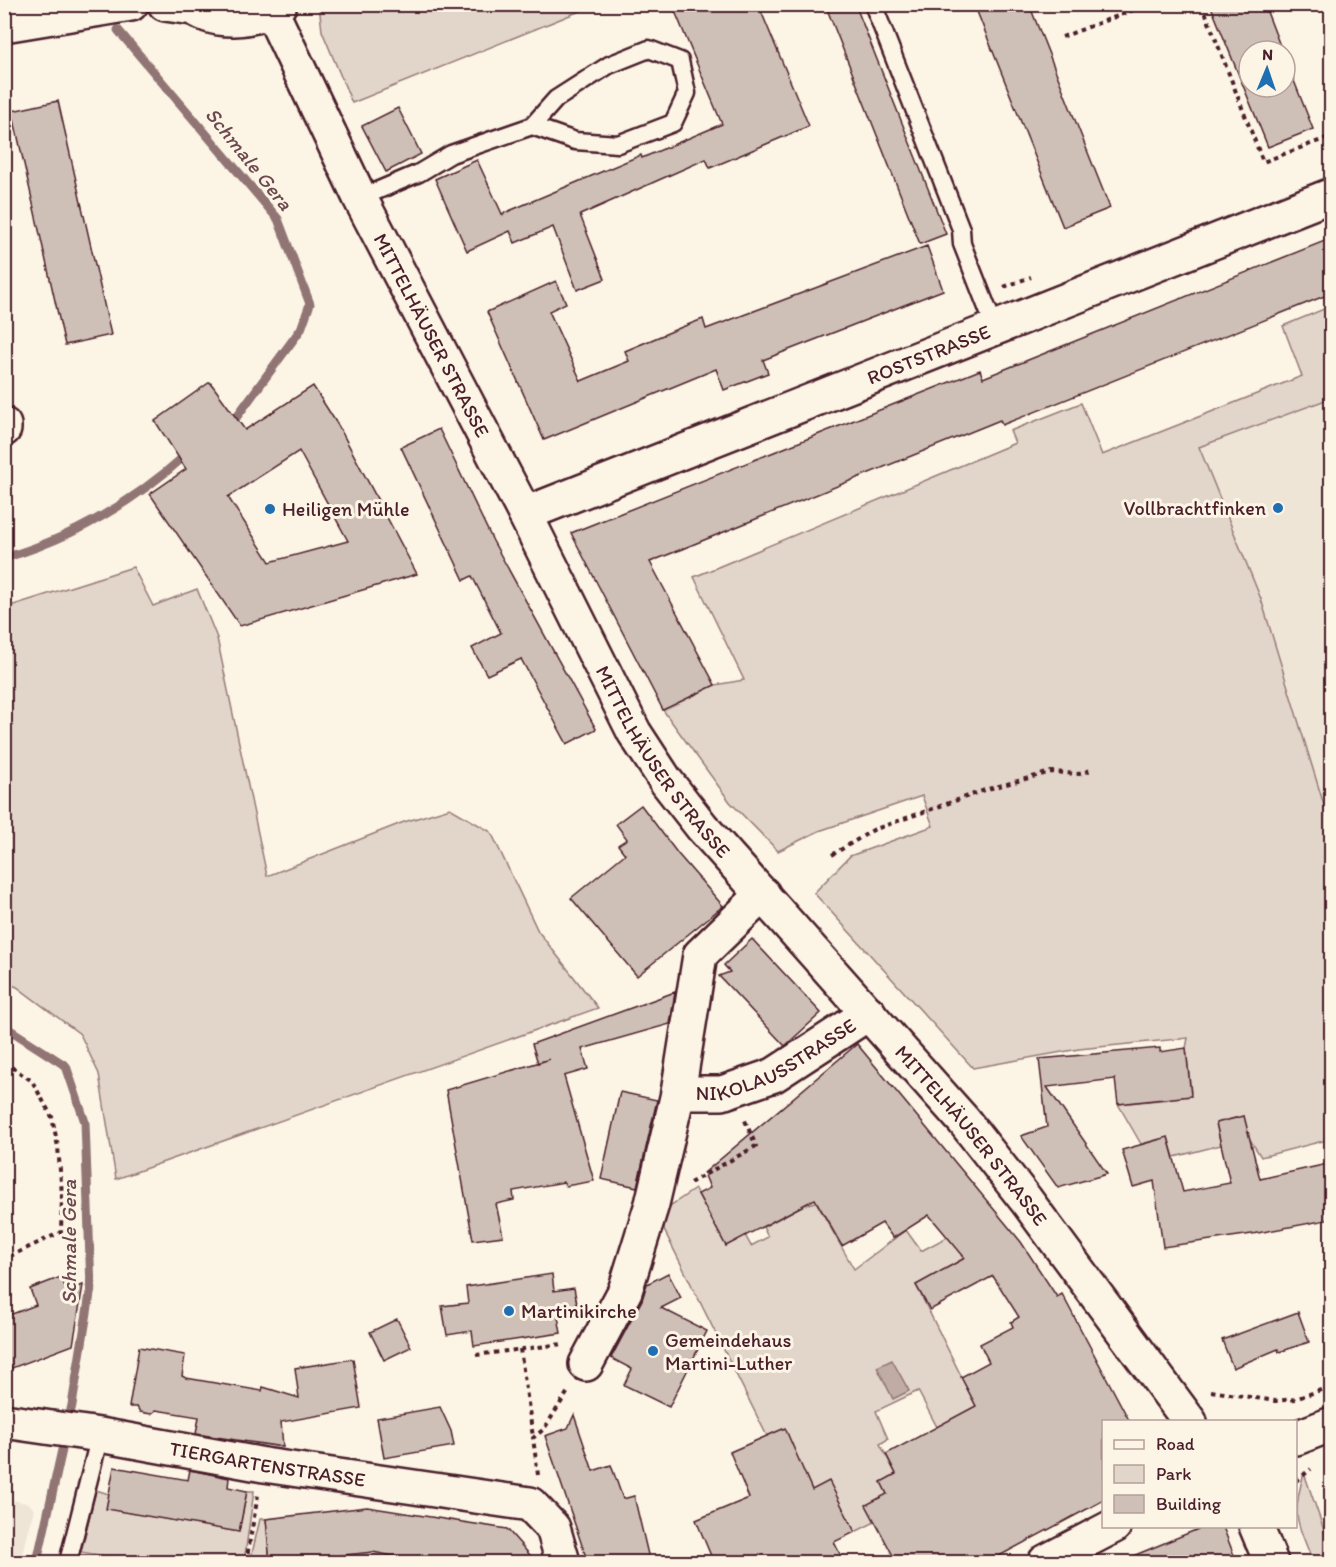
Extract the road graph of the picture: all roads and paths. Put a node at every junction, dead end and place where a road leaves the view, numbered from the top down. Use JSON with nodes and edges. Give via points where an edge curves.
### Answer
{"nodes":[{"id":1,"x":131,"y":4,"type":"edge"},
{"id":2,"x":873,"y":4,"type":"edge"},
{"id":3,"x":1149,"y":4,"type":"edge"},
{"id":4,"x":1202,"y":4,"type":"edge"},
{"id":5,"x":182,"y":6,"type":"edge"},
{"id":6,"x":275,"y":8,"type":"edge"},
{"id":7,"x":4,"y":25,"type":"edge"},
{"id":8,"x":1062,"y":37,"type":"dead end"},
{"id":9,"x":532,"y":126,"type":"junction"},
{"id":10,"x":1332,"y":136,"type":"edge"},
{"id":11,"x":1332,"y":195,"type":"edge"},
{"id":12,"x":360,"y":198,"type":"junction"},
{"id":13,"x":995,"y":328,"type":"junction"},
{"id":14,"x":525,"y":514,"type":"junction"},
{"id":15,"x":1091,"y":770,"type":"dead end"},
{"id":16,"x":832,"y":855,"type":"dead end"},
{"id":17,"x":763,"y":894,"type":"junction"},
{"id":18,"x":869,"y":1013,"type":"junction"},
{"id":19,"x":4,"y":1062,"type":"edge"},
{"id":20,"x":732,"y":1090,"type":"junction"},
{"id":21,"x":678,"y":1093,"type":"junction"},
{"id":22,"x":652,"y":1204,"type":"junction"},
{"id":23,"x":4,"y":1259,"type":"edge"},
{"id":24,"x":520,"y":1349,"type":"junction"},
{"id":25,"x":591,"y":1354,"type":"junction"},
{"id":26,"x":476,"y":1355,"type":"dead end"},
{"id":27,"x":1332,"y":1386,"type":"edge"},
{"id":28,"x":1211,"y":1391,"type":"dead end"},
{"id":29,"x":1189,"y":1420,"type":"edge"},
{"id":30,"x":19,"y":1423,"type":"edge"},
{"id":31,"x":1332,"y":1424,"type":"edge"},
{"id":32,"x":96,"y":1434,"type":"junction"},
{"id":33,"x":533,"y":1438,"type":"junction"},
{"id":34,"x":1297,"y":1438,"type":"edge"},
{"id":35,"x":264,"y":1465,"type":"junction"},
{"id":36,"x":530,"y":1504,"type":"junction"},
{"id":37,"x":1112,"y":1528,"type":"edge"},
{"id":38,"x":1256,"y":1528,"type":"edge"},
{"id":39,"x":68,"y":1563,"type":"edge"},
{"id":40,"x":246,"y":1563,"type":"edge"},
{"id":41,"x":563,"y":1563,"type":"edge"},
{"id":42,"x":1045,"y":1563,"type":"edge"},
{"id":43,"x":1271,"y":1563,"type":"edge"}],
"edges":[{"from":1,"to":7,"type":"street"},
{"from":2,"to":13,"type":"lane","via":[[961,229],[962,244]]},
{"from":3,"to":8,"type":"path"},
{"from":4,"to":10,"type":"path","via":[[1263,162]]},
{"from":5,"to":6,"type":"street","name":"MITTELHÄUSER STRASSE","via":[[217,18],[235,19]]},
{"from":6,"to":12,"type":"street","name":"MITTELHÄUSER STRASSE","via":[[282,33]]},
{"from":9,"to":9,"type":"lane","via":[[575,141],[618,144],[673,123],[687,93],[680,61],[649,49],[609,65],[556,99]]},
{"from":9,"to":12,"type":"lane","via":[[451,154],[419,173]]},
{"from":11,"to":13,"type":"street","name":"ROSTSTRASSE"},
{"from":12,"to":14,"type":"street","name":"MITTELHÄUSER STRASSE"},
{"from":13,"to":14,"type":"street","name":"ROSTSTRASSE"},
{"from":14,"to":17,"type":"street","name":"MITTELHÄUSER STRASSE","via":[[634,732],[702,827]]},
{"from":15,"to":16,"type":"path","via":[[1079,774],[1051,772],[988,789],[873,830]]},
{"from":17,"to":18,"type":"street","name":"MITTELHÄUSER STRASSE"},
{"from":17,"to":21,"type":"street","name":"NIKOLAUSSTRASSE","via":[[700,954]]},
{"from":18,"to":20,"type":"street","name":"NIKOLAUSSTRASSE","via":[[774,1075]]},
{"from":18,"to":29,"type":"street","name":"MITTELHÄUSER STRASSE","via":[[964,1121]]},
{"from":19,"to":23,"type":"path","via":[[32,1081],[52,1117],[62,1194],[61,1232]]},
{"from":20,"to":21,"type":"street","name":"NIKOLAUSSTRASSE"},
{"from":20,"to":22,"type":"path","via":[[756,1146]]},
{"from":21,"to":22,"type":"street","name":"NIKOLAUSSTRASSE"},
{"from":22,"to":25,"type":"street","name":"NIKOLAUSSTRASSE","via":[[625,1291]]},
{"from":24,"to":25,"type":"path","via":[[588,1341]]},
{"from":24,"to":26,"type":"path"},
{"from":24,"to":33,"type":"path"},
{"from":25,"to":33,"type":"path","via":[[544,1429]]},
{"from":27,"to":28,"type":"path","via":[[1295,1399],[1275,1401]]},
{"from":30,"to":32,"type":"street","name":"TIERGARTENSTRASSE"},
{"from":31,"to":34,"type":"street"},
{"from":32,"to":35,"type":"street","name":"TIERGARTENSTRASSE"},
{"from":32,"to":39,"type":"lane"},
{"from":33,"to":36,"type":"path","via":[[539,1480]]},
{"from":35,"to":36,"type":"street","name":"TIERGARTENSTRASSE"},
{"from":35,"to":40,"type":"path"},
{"from":36,"to":41,"type":"street","via":[[553,1528]]},
{"from":37,"to":42,"type":"street"},
{"from":38,"to":43,"type":"street"}]}
